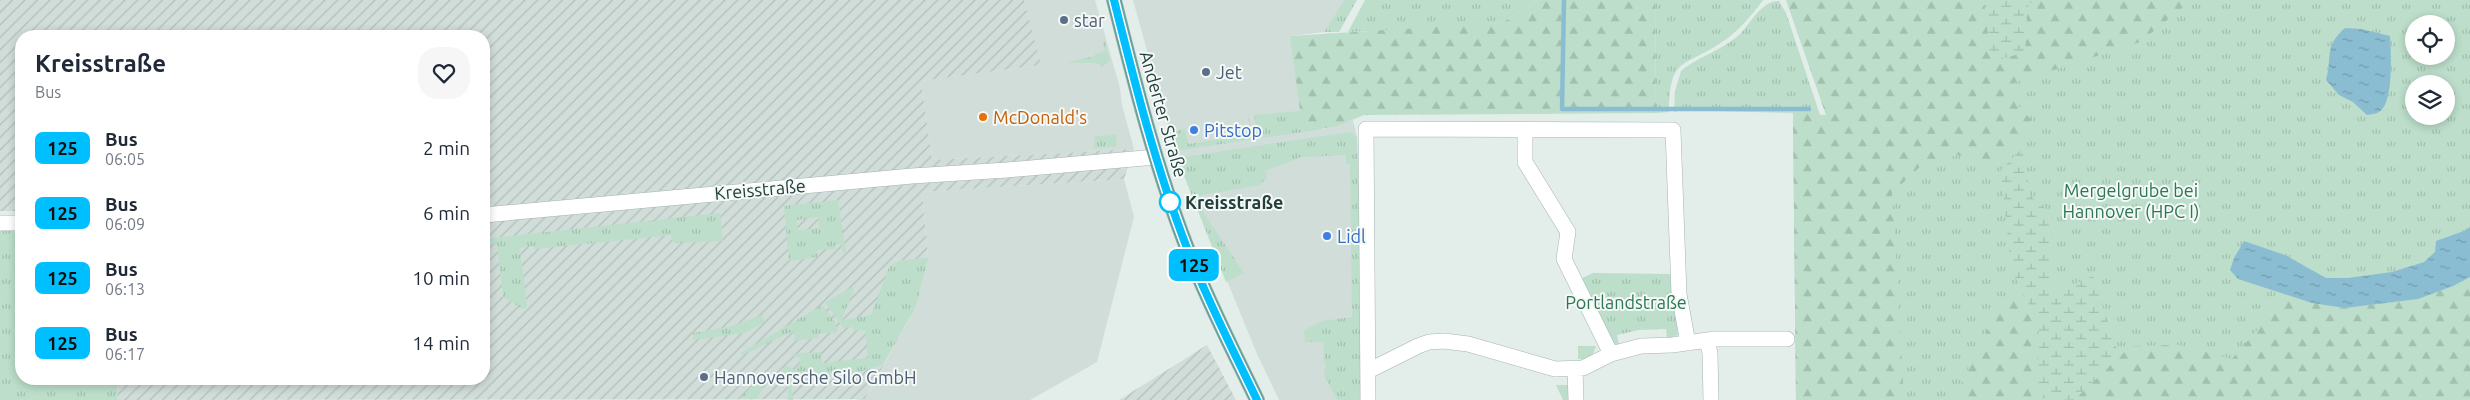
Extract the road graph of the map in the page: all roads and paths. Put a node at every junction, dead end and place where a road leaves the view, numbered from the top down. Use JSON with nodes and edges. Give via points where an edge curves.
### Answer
{"nodes":[{"id":1,"x":1114,"y":0,"type":"edge"},
{"id":2,"x":1525,"y":131,"type":"junction"},
{"id":3,"x":1156,"y":157,"type":"junction"},
{"id":4,"x":490,"y":214,"type":"edge"},
{"id":5,"x":0,"y":223,"type":"edge"},
{"id":6,"x":15,"y":223,"type":"edge"},
{"id":7,"x":1787,"y":339,"type":"dead end"},
{"id":8,"x":1706,"y":340,"type":"junction"},
{"id":9,"x":1688,"y":343,"type":"junction"},
{"id":10,"x":1611,"y":354,"type":"junction"},
{"id":11,"x":1575,"y":369,"type":"junction"},
{"id":12,"x":1368,"y":371,"type":"junction"},
{"id":13,"x":1257,"y":400,"type":"edge"},
{"id":14,"x":1368,"y":400,"type":"edge"},
{"id":15,"x":1576,"y":400,"type":"edge"},
{"id":16,"x":1711,"y":400,"type":"edge"}],
"edges":[{"from":1,"to":3,"type":"main road","name":"Anderter Straße"},
{"from":2,"to":9,"type":"street","via":[[1673,130],[1679,294]]},
{"from":2,"to":10,"type":"street","via":[[1525,162],[1568,232],[1564,259]]},
{"from":2,"to":12,"type":"street","via":[[1366,128]]},
{"from":3,"to":4,"type":"street","name":"Kreisstraße"},
{"from":3,"to":13,"type":"main road","name":"Anderter Straße","via":[[1187,250]]},
{"from":5,"to":6,"type":"street"},
{"from":7,"to":8,"type":"street"},
{"from":8,"to":9,"type":"street"},
{"from":8,"to":16,"type":"street","via":[[1710,353]]},
{"from":9,"to":10,"type":"street","via":[[1641,346]]},
{"from":10,"to":11,"type":"street"},
{"from":11,"to":12,"type":"street","via":[[1555,369],[1468,344],[1444,341],[1418,346]]},
{"from":11,"to":15,"type":"street"},
{"from":12,"to":14,"type":"street"}]}
